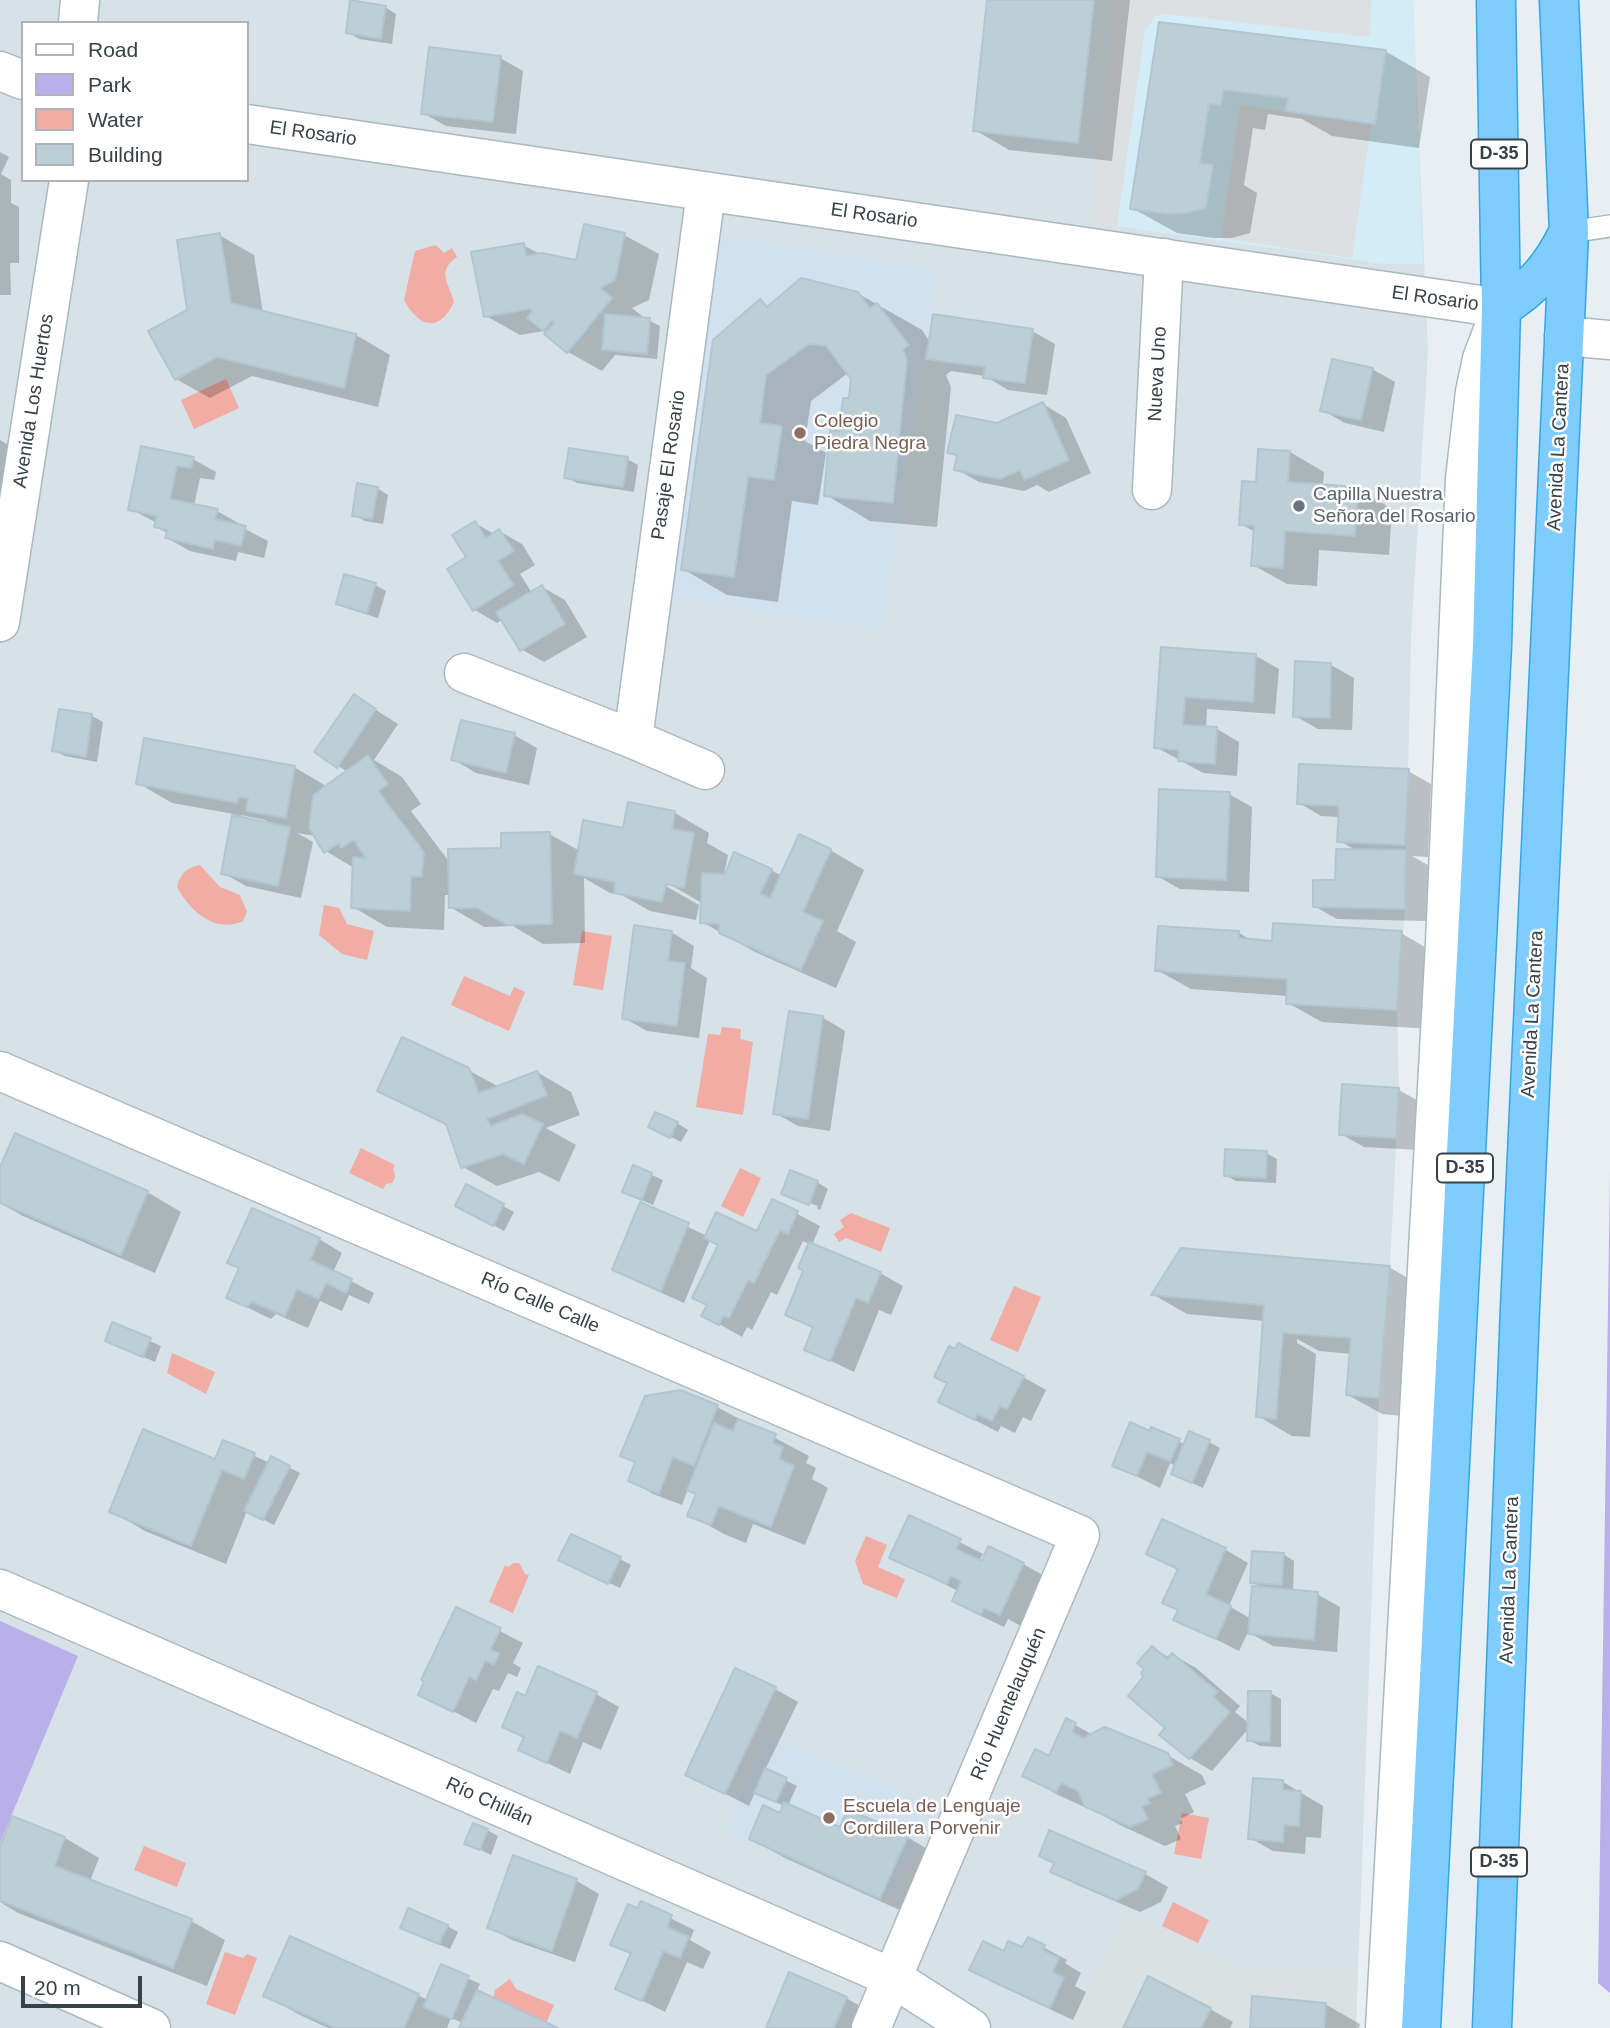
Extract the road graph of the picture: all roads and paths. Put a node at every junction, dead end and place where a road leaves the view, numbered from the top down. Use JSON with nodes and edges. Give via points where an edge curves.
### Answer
{"nodes":[{"id":1,"x":80,"y":0,"type":"edge"},
{"id":2,"x":1496,"y":0,"type":"edge"},
{"id":3,"x":1559,"y":0,"type":"edge"},
{"id":4,"x":78,"y":21,"type":"edge"},
{"id":5,"x":0,"y":71,"type":"edge"},
{"id":6,"x":21,"y":78,"type":"edge"},
{"id":7,"x":248,"y":124,"type":"edge"},
{"id":8,"x":69,"y":182,"type":"edge"},
{"id":9,"x":706,"y":192,"type":"junction"},
{"id":10,"x":1610,"y":226,"type":"edge"},
{"id":11,"x":1569,"y":232,"type":"junction"},
{"id":12,"x":1164,"y":258,"type":"junction"},
{"id":13,"x":1501,"y":308,"type":"junction"},
{"id":14,"x":1564,"y":336,"type":"junction"},
{"id":15,"x":1610,"y":340,"type":"edge"},
{"id":16,"x":1152,"y":490,"type":"dead end"},
{"id":17,"x":0,"y":622,"type":"edge"},
{"id":18,"x":464,"y":673,"type":"dead end"},
{"id":19,"x":633,"y":739,"type":"junction"},
{"id":20,"x":705,"y":770,"type":"dead end"},
{"id":21,"x":0,"y":1071,"type":"edge"},
{"id":22,"x":1080,"y":1535,"type":"joint"},
{"id":23,"x":0,"y":1589,"type":"edge"},
{"id":24,"x":0,"y":1961,"type":"edge"},
{"id":25,"x":892,"y":1978,"type":"junction"},
{"id":26,"x":151,"y":2028,"type":"edge"},
{"id":27,"x":872,"y":2028,"type":"edge"},
{"id":28,"x":971,"y":2028,"type":"edge"},
{"id":29,"x":1385,"y":2028,"type":"edge"},
{"id":30,"x":1421,"y":2028,"type":"edge"},
{"id":31,"x":1492,"y":2028,"type":"edge"}],
"edges":[{"from":1,"to":4,"type":"street"},
{"from":2,"to":13,"type":"highway","number":"D-35"},
{"from":3,"to":11,"type":"highway","name":"Avenida La Cantera","number":"D-35"},
{"from":5,"to":6,"type":"street"},
{"from":7,"to":9,"type":"street","name":"El Rosario"},
{"from":8,"to":17,"type":"street","name":"Avenida Los Huertos"},
{"from":9,"to":12,"type":"street","name":"El Rosario"},
{"from":9,"to":19,"type":"street","name":"Pasaje El Rosario"},
{"from":10,"to":11,"type":"lane"},
{"from":11,"to":13,"type":"highway","via":[[1538,281]]},
{"from":11,"to":14,"type":"highway","name":"Avenida La Cantera","number":"D-35"},
{"from":12,"to":13,"type":"street","name":"El Rosario"},
{"from":12,"to":16,"type":"street","name":"Nueva Uno"},
{"from":13,"to":29,"type":"street","via":[[1475,392],[1465,479],[1445,943]]},
{"from":13,"to":30,"type":"highway","number":"D-35","via":[[1492,646]]},
{"from":14,"to":15,"type":"street"},
{"from":14,"to":31,"type":"highway","name":"Avenida La Cantera","number":"D-35"},
{"from":18,"to":19,"type":"street"},
{"from":19,"to":20,"type":"street"},
{"from":21,"to":22,"type":"street","name":"Río Calle Calle"},
{"from":22,"to":25,"type":"street","name":"Río Huentelauquén"},
{"from":23,"to":25,"type":"street","name":"Río Chillán"},
{"from":24,"to":26,"type":"street"},
{"from":25,"to":27,"type":"street","name":"Río Huentelauquén"},
{"from":25,"to":28,"type":"street","name":"Río Chillán"}]}
